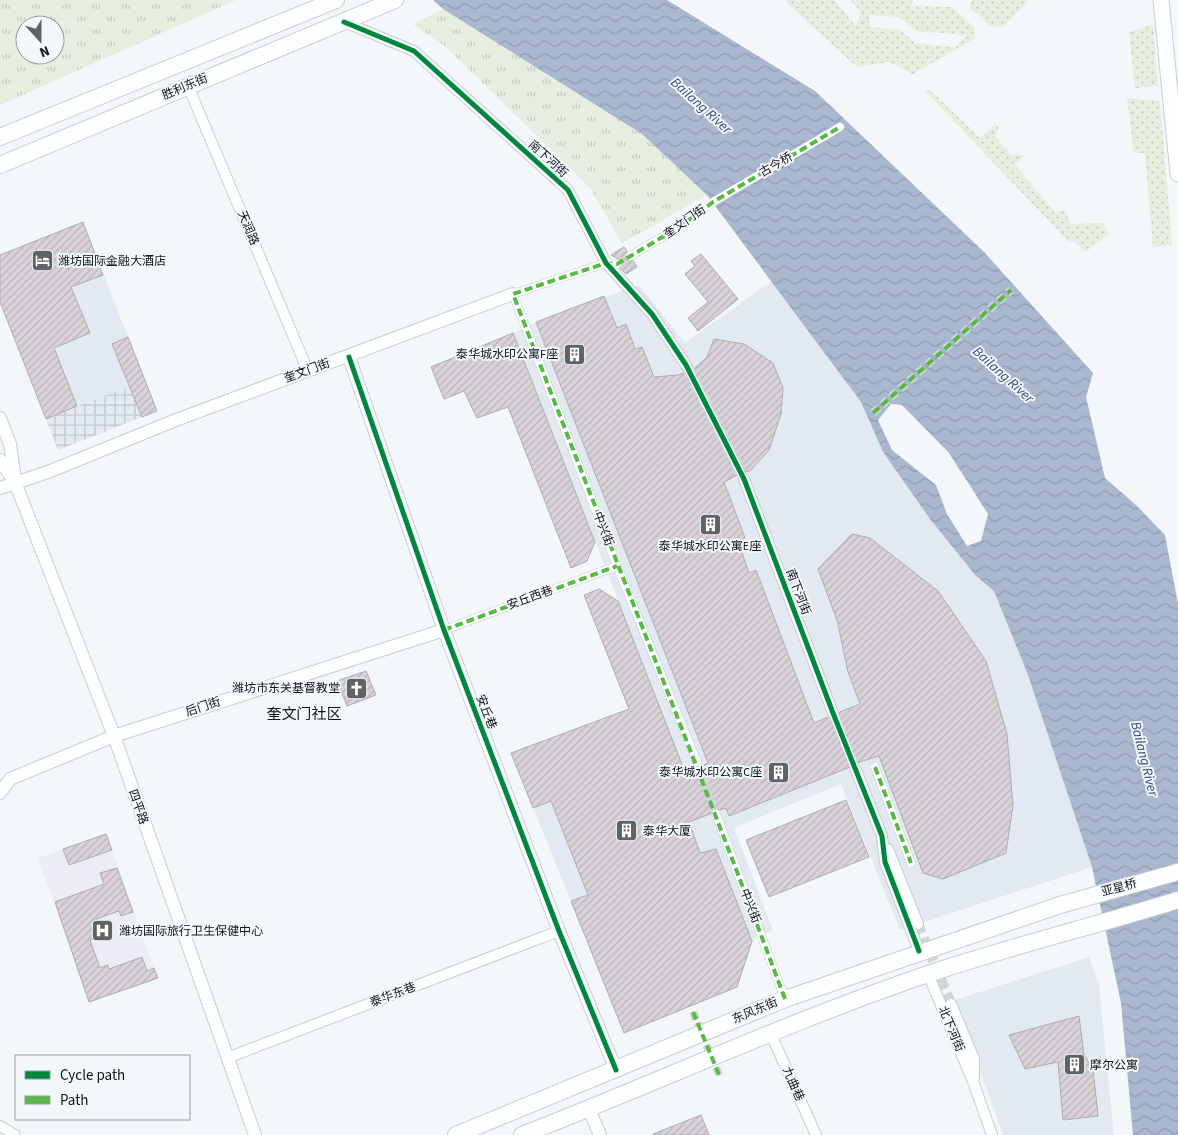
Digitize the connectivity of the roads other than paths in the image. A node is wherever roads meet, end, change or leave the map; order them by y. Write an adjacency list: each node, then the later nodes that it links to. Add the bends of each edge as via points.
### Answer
1 (336, 0): 7 (main road, 胜利东街)
2 (395, 0): 4 (main road, 胜利东街)
3 (1162, 0): 9 (main road)
4 (344, 22): 5 (main road, 胜利东街); 12 (street, 南下河街, via 414,51 568,190)
5 (188, 86): 8 (main road, 胜利东街); 17 (street, 天润路)
6 (840, 128): 10 (street, 古今桥)
7 (0, 137)
8 (0, 165)
9 (1178, 174)
10 (713, 202): 11 (street, 奎文门街, via 681,226)
11 (630, 256)
12 (606, 263): 13 (street, 奎文门街); 14 (street, 奎文门街); 16 (street, 南下河街, via 652,314)
13 (617, 264)
14 (514, 294): 15 (street, 奎文门街); 23 (street, 中兴街)
15 (349, 357): 17 (street, 奎文门街); 24 (street, 安丘巷)
16 (686, 365)
17 (308, 370): 21 (street, 奎文门街)
18 (0, 418): 21 (street, 四平路, via 10,444)
19 (0, 460): 21 (street, 四平路)
20 (744, 479): 25 (street, 南下河街)
21 (15, 482): 22 (street, 奎文门街); 26 (street, 四平路)
22 (0, 488)
23 (617, 566): 24 (street, 安丘西巷); 27 (street, 中兴街)
24 (444, 630): 26 (street, 后门街); 38 (street, 安丘巷)
25 (833, 713)
26 (114, 736): 30 (street, 后门街, via 10,779); 44 (street, 四平路)
27 (697, 762)
28 (875, 767): 33 (street)
29 (856, 770): 32 (street)
30 (0, 793)
31 (716, 814): 41 (street, 中兴街)
32 (882, 836): 37 (street); 39 (street, via 886,862)
33 (911, 863)
34 (1178, 872): 36 (main road, 亚星桥)
35 (1178, 900): 40 (main road, 东风东街)
36 (1060, 904): 39 (main road, 东风东街)
37 (918, 924)
38 (559, 932): 44 (street, 泰华东巷); 45 (street, 安丘巷)
39 (919, 952): 41 (main road, 东风东街)
40 (928, 974): 43 (main road, 东风东街); 46 (street, 北下河街)
41 (785, 998): 45 (main road, 东风东街)
42 (952, 1004): 46 (street, 北下河街, via 974,1059)
43 (770, 1032): 47 (main road, 东风东街); 54 (street, 九曲巷)
44 (227, 1058): 50 (street, 四平路)
45 (616, 1070): 51 (main road, 东风东街)
46 (974, 1084): 55 (street, 北下河街)
47 (589, 1109): 52 (main road, 东风东街); 53 (street)
48 (0, 1126): 49 (street)
49 (15, 1135)
50 (255, 1135)
51 (456, 1135)
52 (522, 1135)
53 (600, 1135)
54 (816, 1135)
55 (992, 1135)

